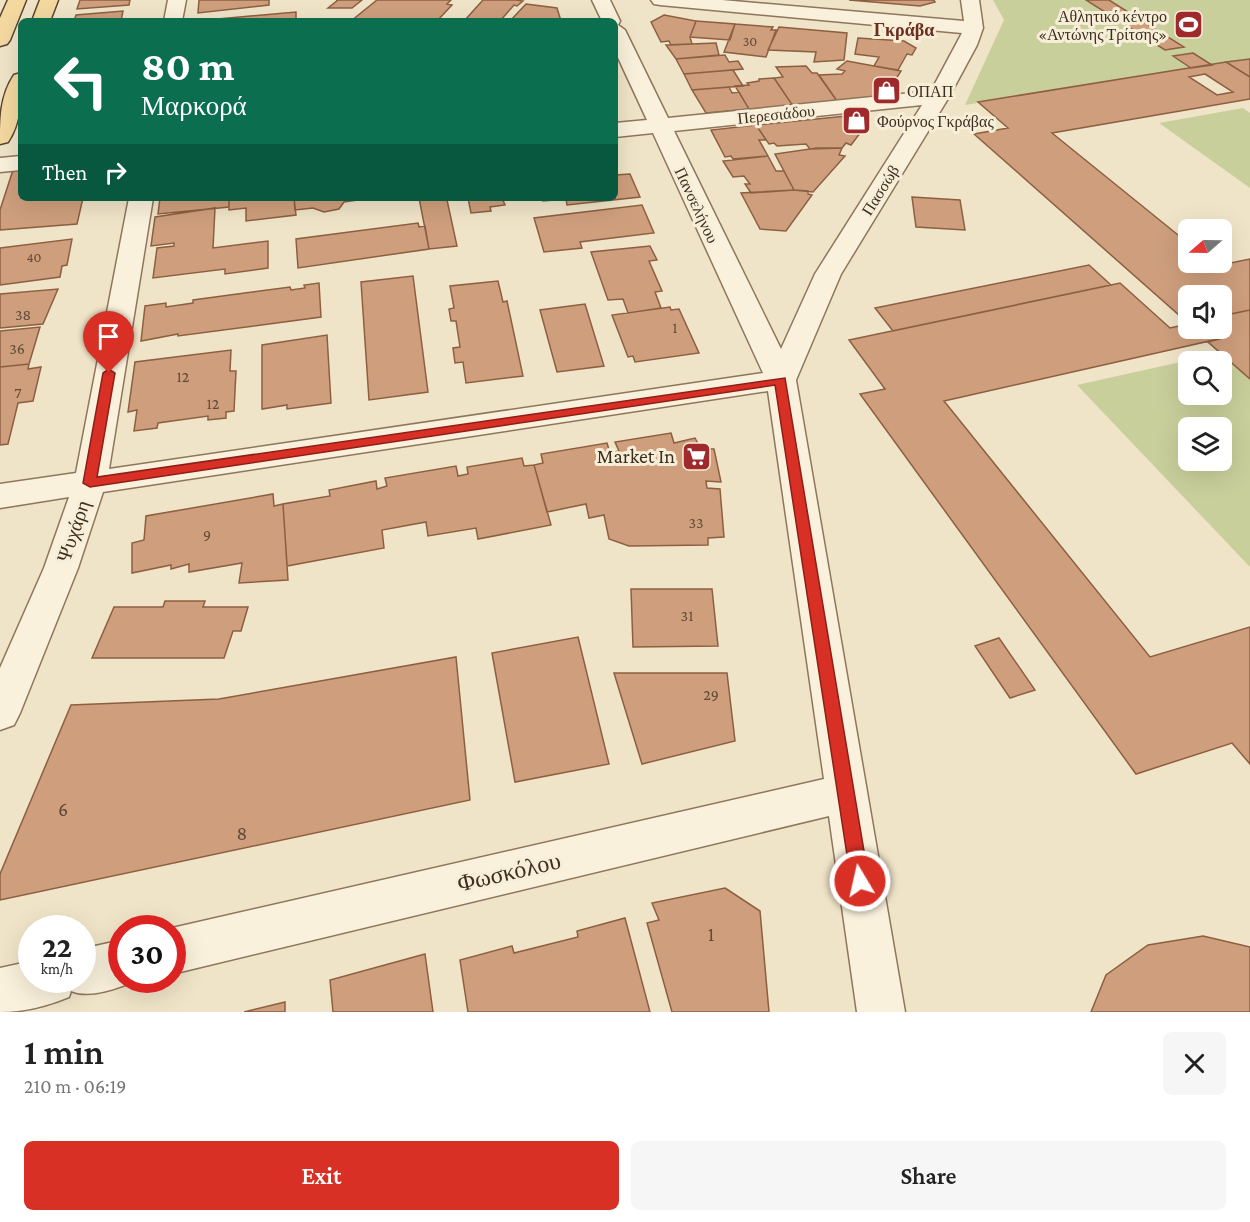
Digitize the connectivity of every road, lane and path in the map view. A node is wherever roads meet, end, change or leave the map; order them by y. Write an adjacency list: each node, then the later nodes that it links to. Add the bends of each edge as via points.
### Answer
1 (17, 0): 12 (main road)
2 (49, 0): 7 (main road)
3 (177, 0): 8 (street)
4 (601, 0): 9 (street)
5 (660, 0): 10 (street)
6 (970, 0): 10 (street, Πασσώβ)
7 (42, 18)
8 (174, 18)
9 (610, 18)
10 (973, 28): 14 (street, Πασσώβ)
11 (618, 36): 15 (street, Πανσελήνου)
12 (0, 40)
13 (18, 87): 17 (main road)
14 (938, 98): 15 (street, Περεσιάδου); 21 (street, Πασσώβ, via 828,274)
15 (659, 125): 16 (street, Περεσιάδου); 21 (street, Πανσελήνου)
16 (618, 130)
17 (0, 137)
18 (18, 163): 19 (street)
19 (0, 165)
20 (140, 201): 22 (street, Ψυχάρη)
21 (780, 380): 22 (street); 25 (street, Πανσελήνου)
22 (90, 483): 23 (street); 24 (street, Ψυχάρη, via 61,568)
23 (0, 496)
24 (0, 713)
25 (846, 793): 26 (street, Φωσκόλου); 29 (street, Πανσελήνου)
26 (186, 948)
27 (18, 988): 28 (street)
28 (0, 992)
29 (881, 1012)

